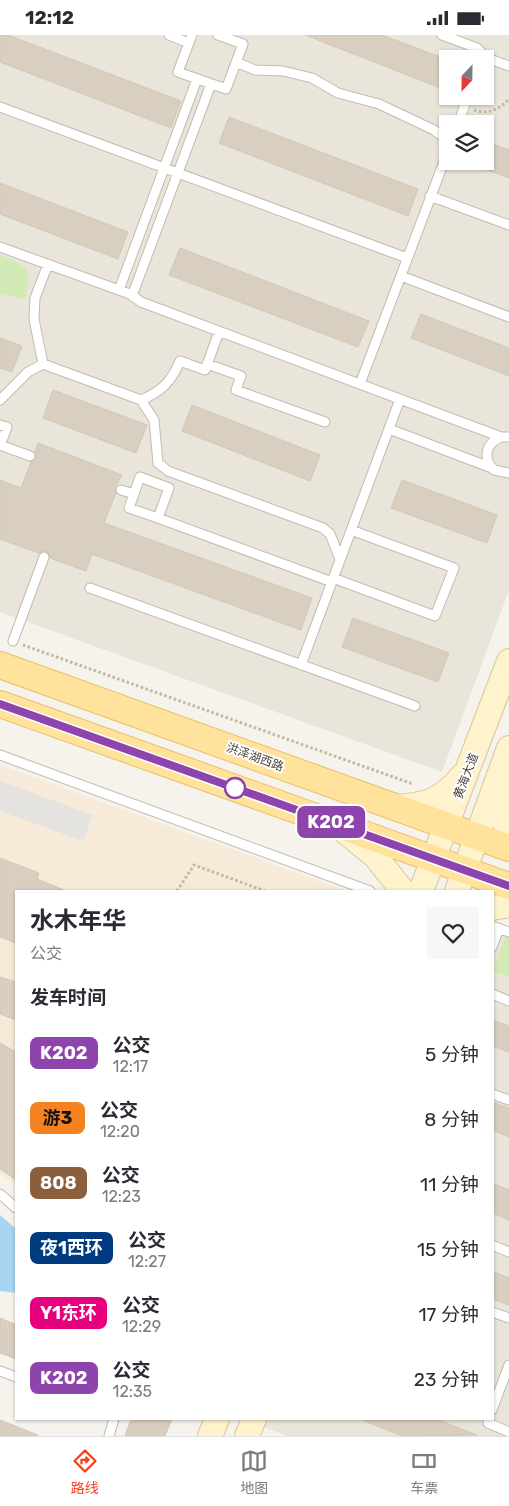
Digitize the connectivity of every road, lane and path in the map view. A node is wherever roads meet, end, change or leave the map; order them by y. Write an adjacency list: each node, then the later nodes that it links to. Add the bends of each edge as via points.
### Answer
1 (169, 35): 5 (lane)
2 (218, 35): 4 (lane)
3 (442, 35): 6 (lane)
4 (237, 38): 8 (lane, via 243,44)
5 (190, 39): 10 (lane, via 178,72)
6 (479, 50)
7 (494, 61): 9 (lane)
8 (236, 62): 11 (lane, via 226,89); 15 (lane, via 255,70 283,71 312,78 338,93 379,104)
9 (509, 66)
10 (198, 79): 11 (lane); 16 (lane)
11 (210, 84): 18 (lane)
12 (509, 99): 13 (path, via 488,112 480,112)
13 (471, 105)
14 (0, 107): 16 (lane)
15 (439, 134)
16 (164, 168): 18 (lane); 25 (lane)
17 (440, 170): 19 (lane)
18 (178, 173): 22 (lane); 26 (lane)
19 (430, 196): 20 (lane); 22 (lane)
20 (509, 225)
21 (0, 247): 23 (lane)
22 (407, 258): 24 (lane)
23 (48, 264): 25 (lane); 29 (lane, via 35,298 34,319)
24 (400, 276): 27 (lane); 31 (lane)
25 (119, 290): 26 (lane)
26 (132, 296): 28 (lane)
27 (509, 317)
28 (220, 332): 30 (lane); 31 (lane)
29 (43, 364): 33 (lane, via 28,372); 34 (lane)
30 (207, 364): 34 (lane, via 205,370 180,361 165,387); 35 (lane, via 241,376 236,390)
31 (360, 384): 32 (lane)
32 (400, 399): 37 (lane); 38 (lane)
33 (0, 400)
34 (141, 400): 41 (lane, via 154,420 155,450)
35 (325, 422)
36 (0, 425): 39 (lane, via 7,427)
37 (389, 429): 42 (lane); 48 (lane)
38 (505, 437): 42 (lane, via 495,439 487,448 487,460)
39 (0, 445): 40 (lane)
40 (30, 456)
41 (162, 467): 44 (lane); 50 (lane, via 323,528 330,534)
42 (492, 468): 43 (lane, via 499,473)
43 (509, 473)
44 (156, 483): 46 (lane, via 140,477); 47 (lane, via 169,488)
45 (121, 489): 46 (lane)
46 (134, 495): 47 (lane, via 129,508)
47 (158, 519): 51 (lane)
48 (351, 530): 50 (lane); 51 (lane, via 454,568 435,616)
49 (44, 557): 53 (lane)
50 (340, 559): 51 (lane)
51 (333, 580): 56 (lane)
52 (90, 588): 56 (lane)
53 (13, 641): 63 (path)
54 (509, 661): 61 (street, 黄海大道)
55 (0, 665): 62 (main road, 洪泽湖西路)
56 (301, 665): 58 (lane)
57 (0, 704): 66 (main road)
58 (415, 706)
59 (509, 748): 65 (street, via 498,779)
60 (0, 755): 75 (lane)
61 (468, 769): 63 (street); 67 (street, 黄海大道)
62 (331, 784): 64 (main road, 洪泽湖西路); 66 (main road, via 337,803)
63 (443, 795): 64 (street, via 426,803)
64 (395, 807): 67 (main road, 洪泽湖西路)
65 (501, 820): 68 (street)
66 (329, 821): 70 (main road); 76 (street, via 375,856)
67 (447, 826): 68 (main road, 洪泽湖西路); 70 (street, 黄海大道)
68 (476, 836): 69 (main road, 洪泽湖西路); 71 (street)
69 (509, 848)
70 (434, 859): 71 (main road); 77 (street, 黄海大道)
71 (461, 881): 72 (main road)
72 (509, 886)
73 (178, 890): 74 (path, via 194,865)
74 (262, 890)
75 (367, 890)
76 (402, 890)
77 (421, 890)
78 (509, 905): 79 (street)
79 (495, 920): 80 (lane)
80 (509, 932)
81 (494, 995): 82 (lane)
82 (509, 1001)
83 (494, 1095): 84 (lane)
84 (509, 1101)
85 (0, 1194): 86 (lane)
86 (15, 1207)
87 (494, 1246): 88 (lane)
88 (509, 1252)
89 (494, 1313): 90 (lane)
90 (509, 1318)
91 (509, 1365): 94 (lane)
92 (0, 1371): 93 (lane)
93 (15, 1377)
94 (494, 1404)
95 (114, 1420): 100 (lane)
96 (217, 1420): 101 (street)
97 (254, 1420): 102 (street)
98 (489, 1420): 99 (lane, via 488,1423)
99 (509, 1432)
100 (109, 1436)
101 (211, 1436)
102 (247, 1436)

